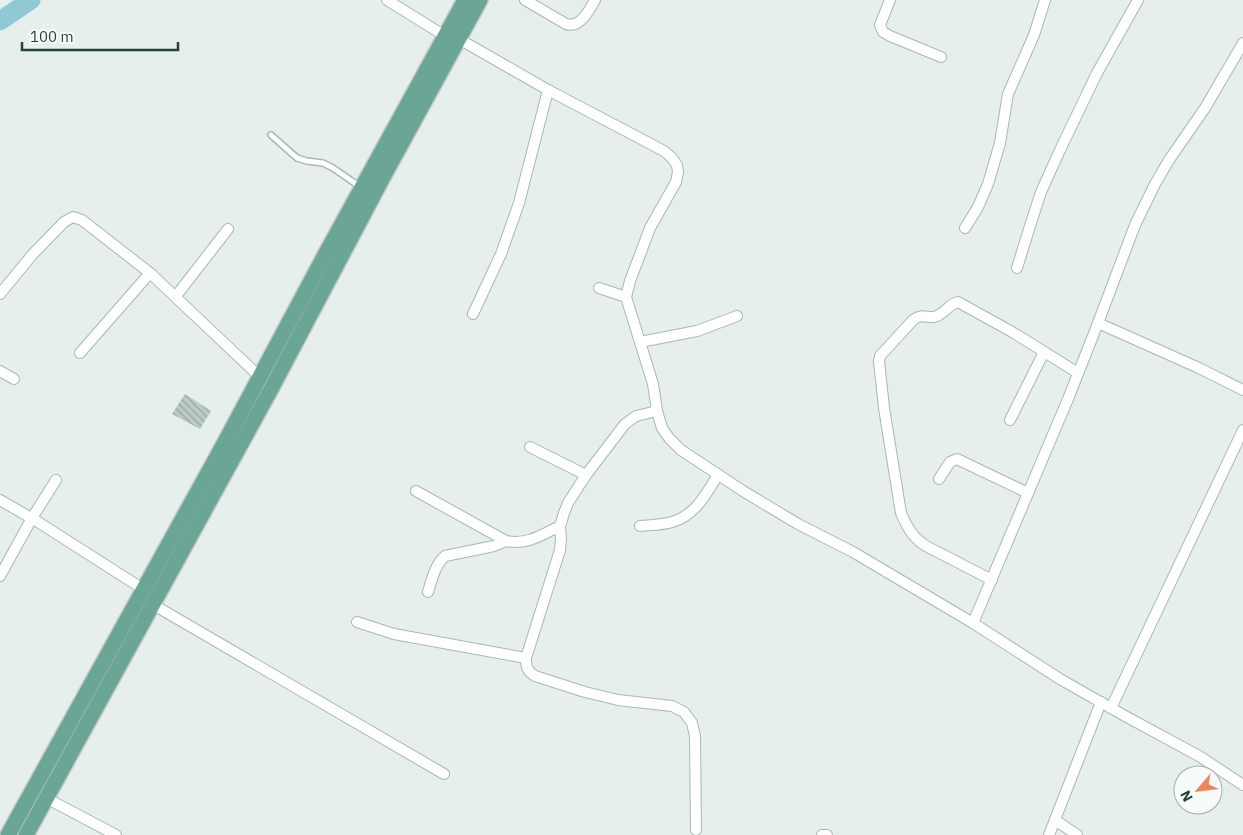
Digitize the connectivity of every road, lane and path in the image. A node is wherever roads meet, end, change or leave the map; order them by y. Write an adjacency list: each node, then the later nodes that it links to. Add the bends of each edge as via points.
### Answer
1 (387, 0): 9 (street)
2 (465, 0): 9 (main road)
3 (480, 0): 9 (main road)
4 (525, 0): 5 (street, via 570,26 579,22)
5 (595, 0)
6 (890, 0): 11 (street, via 880,25 883,32)
7 (1045, 0): 15 (street, via 1034,35 1008,94 1000,143 988,184)
8 (1138, 0): 17 (street, via 1097,73 1041,192)
9 (452, 37): 12 (street); 14 (main road); 53 (main road, via 383,177)
10 (1243, 43): 25 (street, via 1155,184 1135,225)
11 (941, 57)
12 (548, 90): 22 (street, via 664,151 677,165 676,182 650,228); 23 (street, via 519,203 502,254)
13 (271, 135): 14 (lane, via 298,158 323,163)
14 (362, 188): 31 (main road)
15 (965, 228)
16 (228, 229): 21 (street)
17 (1017, 268)
18 (150, 273): 20 (street, via 82,220 73,218 64,222 32,255); 21 (street); 28 (street)
19 (599, 288): 22 (street)
20 (0, 294)
21 (176, 296): 31 (street)
22 (626, 297): 26 (street)
23 (473, 314)
24 (737, 316): 26 (street, via 697,331)
25 (1098, 323): 30 (street); 33 (street)
26 (640, 342): 34 (street, via 653,384)
27 (1044, 352): 30 (street); 35 (street); 50 (street, via 958,302 939,316 913,320 880,356 887,428 901,513 906,525 918,541)
28 (80, 354)
29 (0, 371): 32 (street)
30 (1078, 373): 43 (street)
31 (260, 377): 51 (main road)
32 (14, 379)
33 (1243, 390)
34 (657, 411): 38 (street, via 636,416 625,424); 39 (street, via 669,438)
35 (1010, 420)
36 (1243, 430): 58 (street)
37 (530, 447): 38 (street)
38 (586, 475): 46 (street, via 568,502)
39 (718, 475): 47 (street, via 701,502 683,518); 55 (street)
40 (939, 479): 43 (street, via 950,462 958,459)
41 (56, 480): 45 (street)
42 (416, 491): 48 (street)
43 (1028, 493): 50 (street)
44 (0, 500): 45 (street)
45 (32, 518): 49 (street); 51 (street)
46 (560, 526): 48 (street, via 525,542); 56 (street, via 560,550)
47 (640, 526)
48 (506, 541): 52 (street, via 446,556 436,566)
49 (0, 576)
50 (992, 580): 55 (street)
51 (143, 589): 64 (main road)
52 (428, 592)
53 (152, 604): 59 (street); 61 (main road)
54 (357, 622): 56 (street, via 394,634)
55 (973, 623): 57 (street)
56 (526, 658): 63 (street, via 529,672 543,679 618,700 672,706 684,712 692,723 695,736)
57 (1102, 702): 58 (street); 62 (street)
58 (1112, 708): 60 (street, via 1199,756)
59 (444, 774)
60 (1243, 785)
61 (46, 798): 65 (main road); 66 (street)
62 (1055, 820): 69 (street); 70 (street)
63 (696, 830)
64 (8, 835)
65 (26, 835)
66 (116, 835)
67 (822, 835): 68 (street)
68 (827, 835)
69 (1049, 835)
70 (1078, 835)

